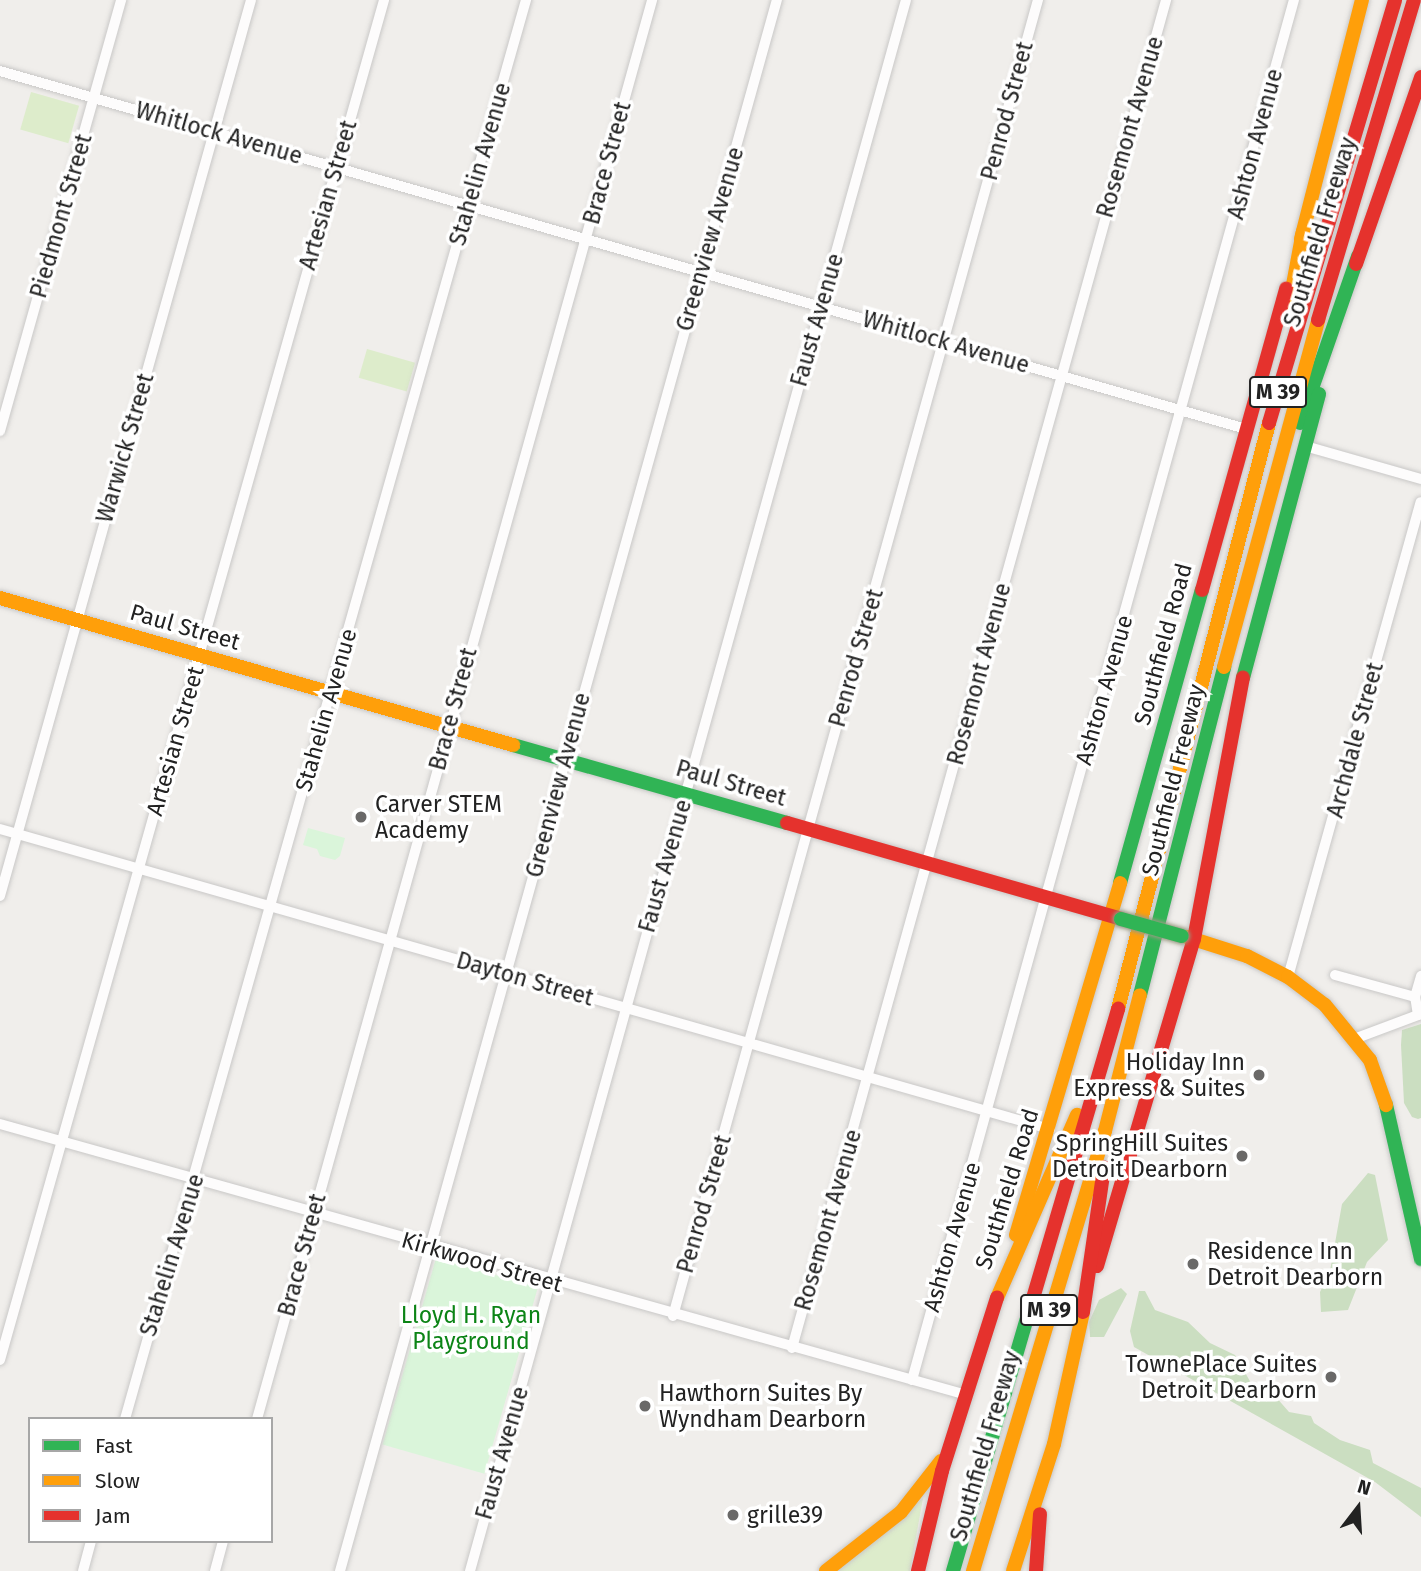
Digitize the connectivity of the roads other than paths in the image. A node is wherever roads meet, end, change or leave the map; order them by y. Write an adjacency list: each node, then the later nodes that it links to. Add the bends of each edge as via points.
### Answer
1 (121, 0): 16 (street, Piedmont Street)
2 (251, 0): 17 (street, Warwick Street)
3 (384, 0): 18 (street, Artesian Street)
4 (526, 0): 19 (street, Stahelin Avenue)
5 (652, 0): 21 (street, Brace Street)
6 (777, 0): 23 (street, Greenview Avenue)
7 (906, 0): 24 (street, Faust Avenue)
8 (1038, 0): 25 (street, Penrod Street)
9 (1166, 0): 26 (street, Rosemont Avenue)
10 (1294, 0): 27 (street, Ashton Avenue)
11 (1362, 0): 20 (main road, Southfield Road)
12 (1395, 0): 33 (main road, Southfield Freeway / M 39, via 1319,245)
13 (1415, 0): 34 (main road, Southfield Freeway / M 39, via 1316,321)
14 (0, 71): 16 (street, Whitlock Avenue)
15 (1421, 77): 22 (main road)
16 (94, 98): 17 (street, Whitlock Avenue); 29 (street, Piedmont Street)
17 (214, 132): 18 (street, Whitlock Avenue); 36 (street, Warwick Street)
18 (336, 166): 19 (street, Whitlock Avenue); 37 (street, Artesian Street)
19 (469, 204): 21 (street, Whitlock Avenue); 38 (street, Stahelin Avenue)
20 (1303, 231): 28 (main road, Southfield Road); 33 (main road)
21 (586, 239): 23 (street, Whitlock Avenue); 39 (street, Brace Street)
22 (1358, 256): 30 (main road); 34 (main road, via 1270,514)
23 (700, 271): 24 (street, Whitlock Avenue); 40 (street, Greenview Avenue)
24 (821, 306): 25 (street, Whitlock Avenue); 41 (street, Faust Avenue)
25 (944, 342): 26 (street, Whitlock Avenue); 43 (street, Penrod Street)
26 (1060, 375): 27 (street, Whitlock Avenue); 45 (street, Rosemont Avenue)
27 (1182, 410): 28 (street, Whitlock Avenue); 48 (street, Ashton Avenue)
28 (1246, 429): 50 (main road, Southfield Road)
29 (0, 431)
30 (1305, 446): 31 (street); 51 (main road, via 1247,655)
31 (1421, 479)
32 (1421, 502): 55 (street, Archdale Street)
33 (1247, 503): 63 (main road, Southfield Freeway / M 39, via 1139,937)
34 (1255, 545): 67 (main road, Southfield Freeway / M 39)
35 (0, 598): 36 (main road, Paul Street)
36 (78, 621): 37 (main road, Paul Street); 44 (street, Warwick Street)
37 (199, 655): 38 (main road, Paul Street); 46 (street, Artesian Street)
38 (331, 692): 39 (main road, Paul Street); 49 (street, Stahelin Avenue)
39 (450, 727): 40 (main road, Paul Street); 52 (street, Brace Street)
40 (565, 759): 41 (main road, Paul Street); 53 (street, Greenview Avenue)
41 (686, 794): 43 (main road, Paul Street); 58 (street, Faust Avenue)
42 (0, 829): 44 (street, Dayton Street)
43 (808, 829): 45 (main road, Paul Street); 61 (street, Penrod Street)
44 (17, 834): 46 (street, Dayton Street); 47 (street, Warwick Street)
45 (928, 863): 48 (main road, Paul Street); 62 (street, Rosemont Avenue)
46 (138, 869): 49 (street, Dayton Street); 68 (street, Artesian Street)
47 (0, 896)
48 (1046, 897): 50 (main road, Paul Street); 64 (street, Ashton Avenue)
49 (272, 907): 52 (street, Dayton Street); 69 (street, Stahelin Avenue)
50 (1116, 917): 51 (main road, Paul Street, bridge); 66 (main road, Southfield Road)
51 (1188, 938): 55 (main road, Paul Street, via 1247,956); 75 (main road)
52 (389, 940): 53 (street, Dayton Street); 70 (street, Brace Street)
53 (505, 973): 58 (street, Dayton Street); 71 (street, Greenview Avenue)
54 (1335, 975): 57 (street)
55 (1288, 976): 60 (main road, Paul Street, via 1325,1005)
56 (1421, 976): 57 (street)
57 (1415, 997): 59 (street)
58 (626, 1008): 61 (street, Dayton Street); 73 (street, Faust Avenue)
59 (1419, 1014): 60 (street)
60 (1354, 1039): 72 (main road, Paul Street, via 1370,1060 1385,1103)
61 (750, 1043): 62 (street, Dayton Street); 76 (street, Penrod Street)
62 (868, 1077): 64 (street, Dayton Street); 77 (street, Rosemont Avenue)
63 (1097, 1081): 74 (main road, via 1074,1119); 93 (main road, Southfield Freeway / M 39)
64 (988, 1111): 66 (street, Dayton Street); 79 (street, Ashton Avenue)
65 (0, 1124): 68 (street, Kirkwood Street)
66 (1050, 1129): 74 (main road, Southfield Road)
67 (1105, 1131): 75 (main road, via 1105,1166); 94 (main road, Southfield Freeway / M 39)
68 (62, 1142): 69 (street, Kirkwood Street); 78 (street, Artesian Street)
69 (196, 1178): 70 (street, Kirkwood Street); 81 (street, Stahelin Avenue, via 171,1249)
70 (313, 1214): 71 (street, Kirkwood Street); 82 (street, Brace Street)
71 (430, 1247): 73 (street, Kirkwood Street); 89 (street, Greenview Avenue)
72 (1421, 1259)
73 (550, 1281): 76 (street, Kirkwood Street); 90 (street, Faust Avenue)
74 (997, 1298): 80 (main road)
75 (1083, 1312): 84 (main road)
76 (673, 1315): 77 (street, Kirkwood Street)
77 (792, 1348): 79 (street, Kirkwood Street)
78 (0, 1360)
79 (912, 1380): 80 (street, Kirkwood Street)
80 (967, 1395): 83 (main road)
81 (126, 1417)
82 (258, 1417)
83 (953, 1437): 91 (main road, via 913,1499); 92 (main road)
84 (1054, 1444): 95 (main road); 96 (main road, via 1041,1506)
85 (91, 1543): 87 (street)
86 (222, 1543): 88 (street)
87 (83, 1571)
88 (215, 1571)
89 (340, 1571)
90 (470, 1571)
91 (826, 1571)
92 (918, 1571)
93 (953, 1571)
94 (972, 1571)
95 (1013, 1571)
96 (1036, 1571)

